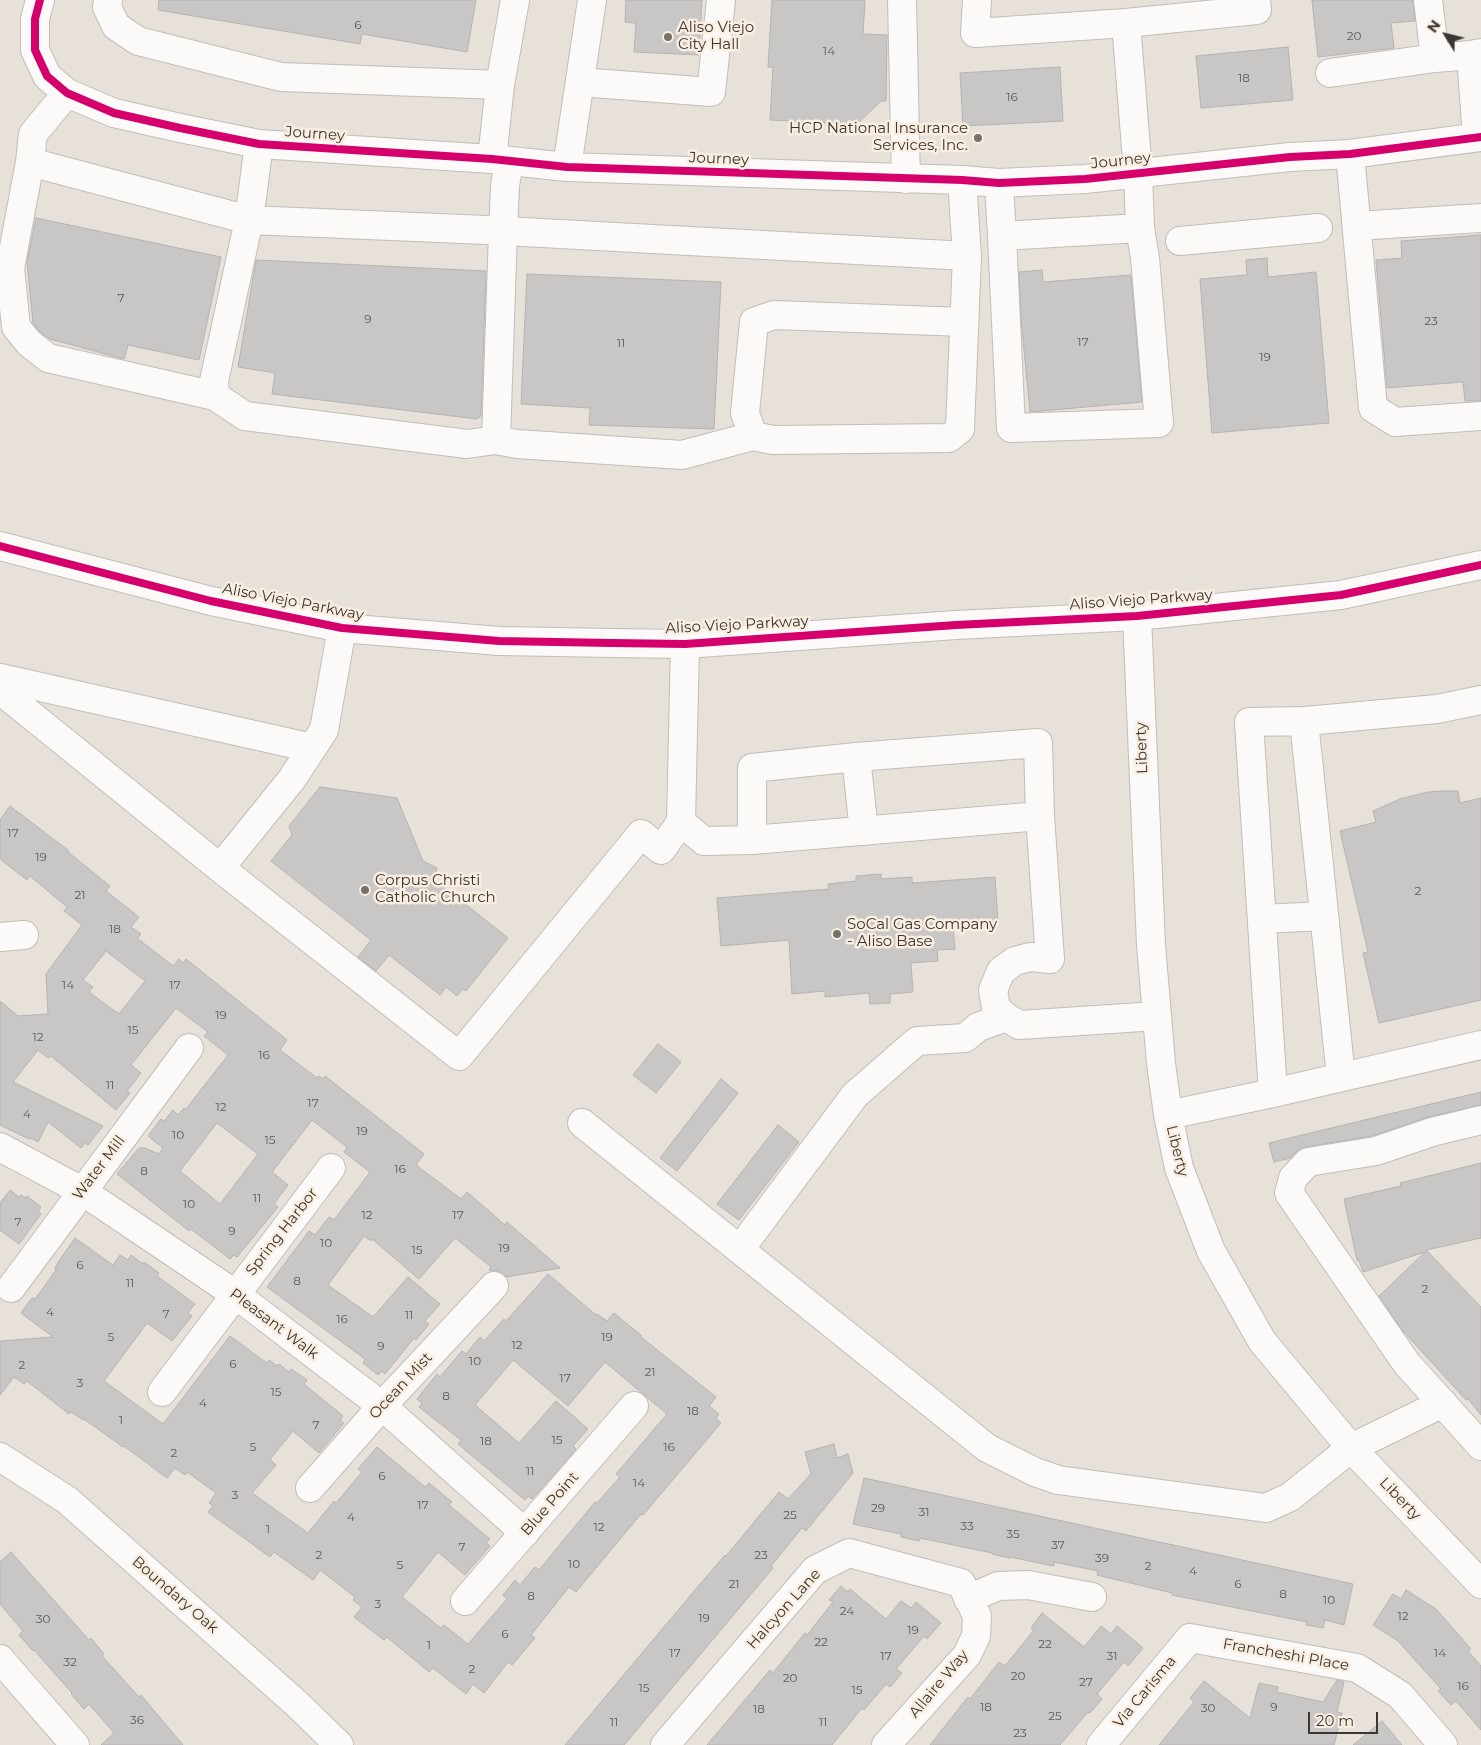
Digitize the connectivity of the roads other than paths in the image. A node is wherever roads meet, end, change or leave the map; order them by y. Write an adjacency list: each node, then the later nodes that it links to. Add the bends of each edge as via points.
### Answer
1 (40, 0): 16 (street, Journey, via 35,19 35,50 47,76)
2 (108, 0): 15 (street, via 107,7 116,26 138,41 281,77)
3 (515, 0): 15 (street)
4 (592, 0): 14 (street)
5 (721, 0): 14 (street, via 711,92)
6 (902, 0): 24 (street)
7 (977, 0): 10 (street, via 975,32)
8 (1256, 0): 10 (street, via 1257,10)
9 (1428, 0): 12 (street)
10 (1126, 23): 23 (street)
11 (1476, 54): 12 (street); 17 (street)
12 (1435, 58): 13 (street)
13 (1330, 73)
14 (580, 82): 22 (street)
15 (500, 85): 20 (street)
16 (67, 93): 18 (street, Journey, via 114,112); 21 (street, via 33,134)
17 (1479, 137): 19 (street, Journey)
18 (258, 144): 20 (street, Journey); 28 (street)
19 (1350, 154): 23 (street, Journey); 29 (street)
20 (500, 160): 22 (street, Journey); 32 (street, via 505,186)
21 (30, 162): 28 (street); 37 (street, via 10,268 16,327 48,358)
22 (567, 167): 24 (street, Journey)
23 (1138, 173): 26 (street, Journey); 30 (street)
24 (906, 179): 25 (street, Journey)
25 (962, 180): 26 (street, Journey); 35 (street)
26 (999, 183): 33 (street)
27 (1481, 218): 29 (street)
28 (249, 220): 32 (street); 37 (street, via 214,380)
29 (1357, 226): 38 (street, via 1373,408 1395,422)
30 (1140, 228): 33 (street); 33 (street, via 1146,258 1159,423 1011,428)
31 (1318, 228): 34 (street)
32 (503, 232): 35 (street); 40 (street)
33 (1002, 236)
34 (1180, 241)
35 (967, 256): 36 (street)
36 (964, 322): 39 (street, via 960,429 949,438 773,440); 39 (street, via 774,315 754,322 745,413)
37 (215, 396): 40 (street, via 244,416 467,444)
38 (1481, 416)
39 (753, 436): 40 (street, via 682,456)
40 (496, 440)
41 (0, 546): 44 (street, Aliso Viejo Parkway, via 211,600)
42 (1481, 564): 43 (street, Aliso Viejo Parkway, via 1342,595)
43 (1137, 616): 45 (street, Aliso Viejo Parkway); 59 (street, Liberty, via 1148,890)
44 (342, 628): 45 (street, Aliso Viejo Parkway, via 499,641); 50 (street, via 324,730)
45 (685, 644): 53 (street)
46 (0, 678): 50 (street)
47 (0, 690): 56 (street)
48 (1481, 700): 49 (street, via 1437,708)
49 (1304, 721): 57 (street); 58 (street, via 1249,722)
50 (312, 748): 56 (street, via 292,779)
51 (856, 757): 52 (street, via 1038,743); 54 (street); 55 (street, via 752,768)
52 (1040, 816): 54 (street); 60 (street, via 1050,959 1030,957 1015,961 1001,971 993,990 996,1008)
53 (681, 822): 55 (street, via 704,841); 56 (street, via 661,850 641,834 459,1056)
54 (864, 830): 55 (street)
55 (752, 840)
56 (220, 868)
57 (1324, 916): 58 (street); 63 (street)
58 (1262, 919): 64 (street)
59 (1157, 1016): 60 (street, via 1019,1025); 65 (street, Liberty)
60 (1006, 1017): 71 (street, via 978,1028 965,1038 916,1033 856,1095)
61 (1481, 1045): 63 (street)
62 (189, 1048): 70 (street, Water Mill)
63 (1341, 1077): 64 (street)
64 (1273, 1093): 65 (street)
65 (1168, 1114): 80 (street, Liberty, via 1179,1168 1211,1251 1262,1341)
66 (1481, 1120): 76 (street, via 1376,1151 1308,1162 1293,1178 1289,1193 1408,1364)
67 (582, 1122): 71 (street)
68 (0, 1147): 70 (street, Pleasant Walk)
69 (331, 1168): 74 (street, Spring Harbor)
70 (82, 1191): 73 (street, Water Mill); 74 (street, Pleasant Walk)
71 (740, 1249): 80 (street, via 986,1448 1058,1480 1266,1508 1290,1498)
72 (494, 1286): 77 (street, Ocean Mist)
73 (11, 1288)
74 (234, 1294): 75 (street, Spring Harbor); 77 (street, Pleasant Walk)
75 (162, 1392)
76 (1443, 1403): 79 (street); 80 (street)
77 (382, 1406): 82 (street, Ocean Mist); 83 (street, Pleasant Walk)
78 (634, 1406): 83 (street, Blue Point)
79 (1481, 1446)
80 (1351, 1448): 84 (street, Liberty)
81 (0, 1457): 91 (street, Boundary Oak, via 66,1500)
82 (310, 1488)
83 (525, 1533): 86 (street, Blue Point)
84 (1481, 1584)
85 (1092, 1598): 87 (street, via 1028,1585 998,1586)
86 (465, 1601)
87 (972, 1608): 92 (street, Halcyon Lane, via 961,1583 849,1553 815,1570); 93 (street, Allaire Way, via 976,1636 967,1655)
88 (1190, 1638): 94 (street, Via Carisma); 95 (street, Francheshi Place, via 1357,1668 1400,1696)
89 (0, 1660): 90 (street)
90 (76, 1745)
91 (339, 1745)
92 (665, 1745)
93 (886, 1745)
94 (1101, 1745)
95 (1443, 1745)

